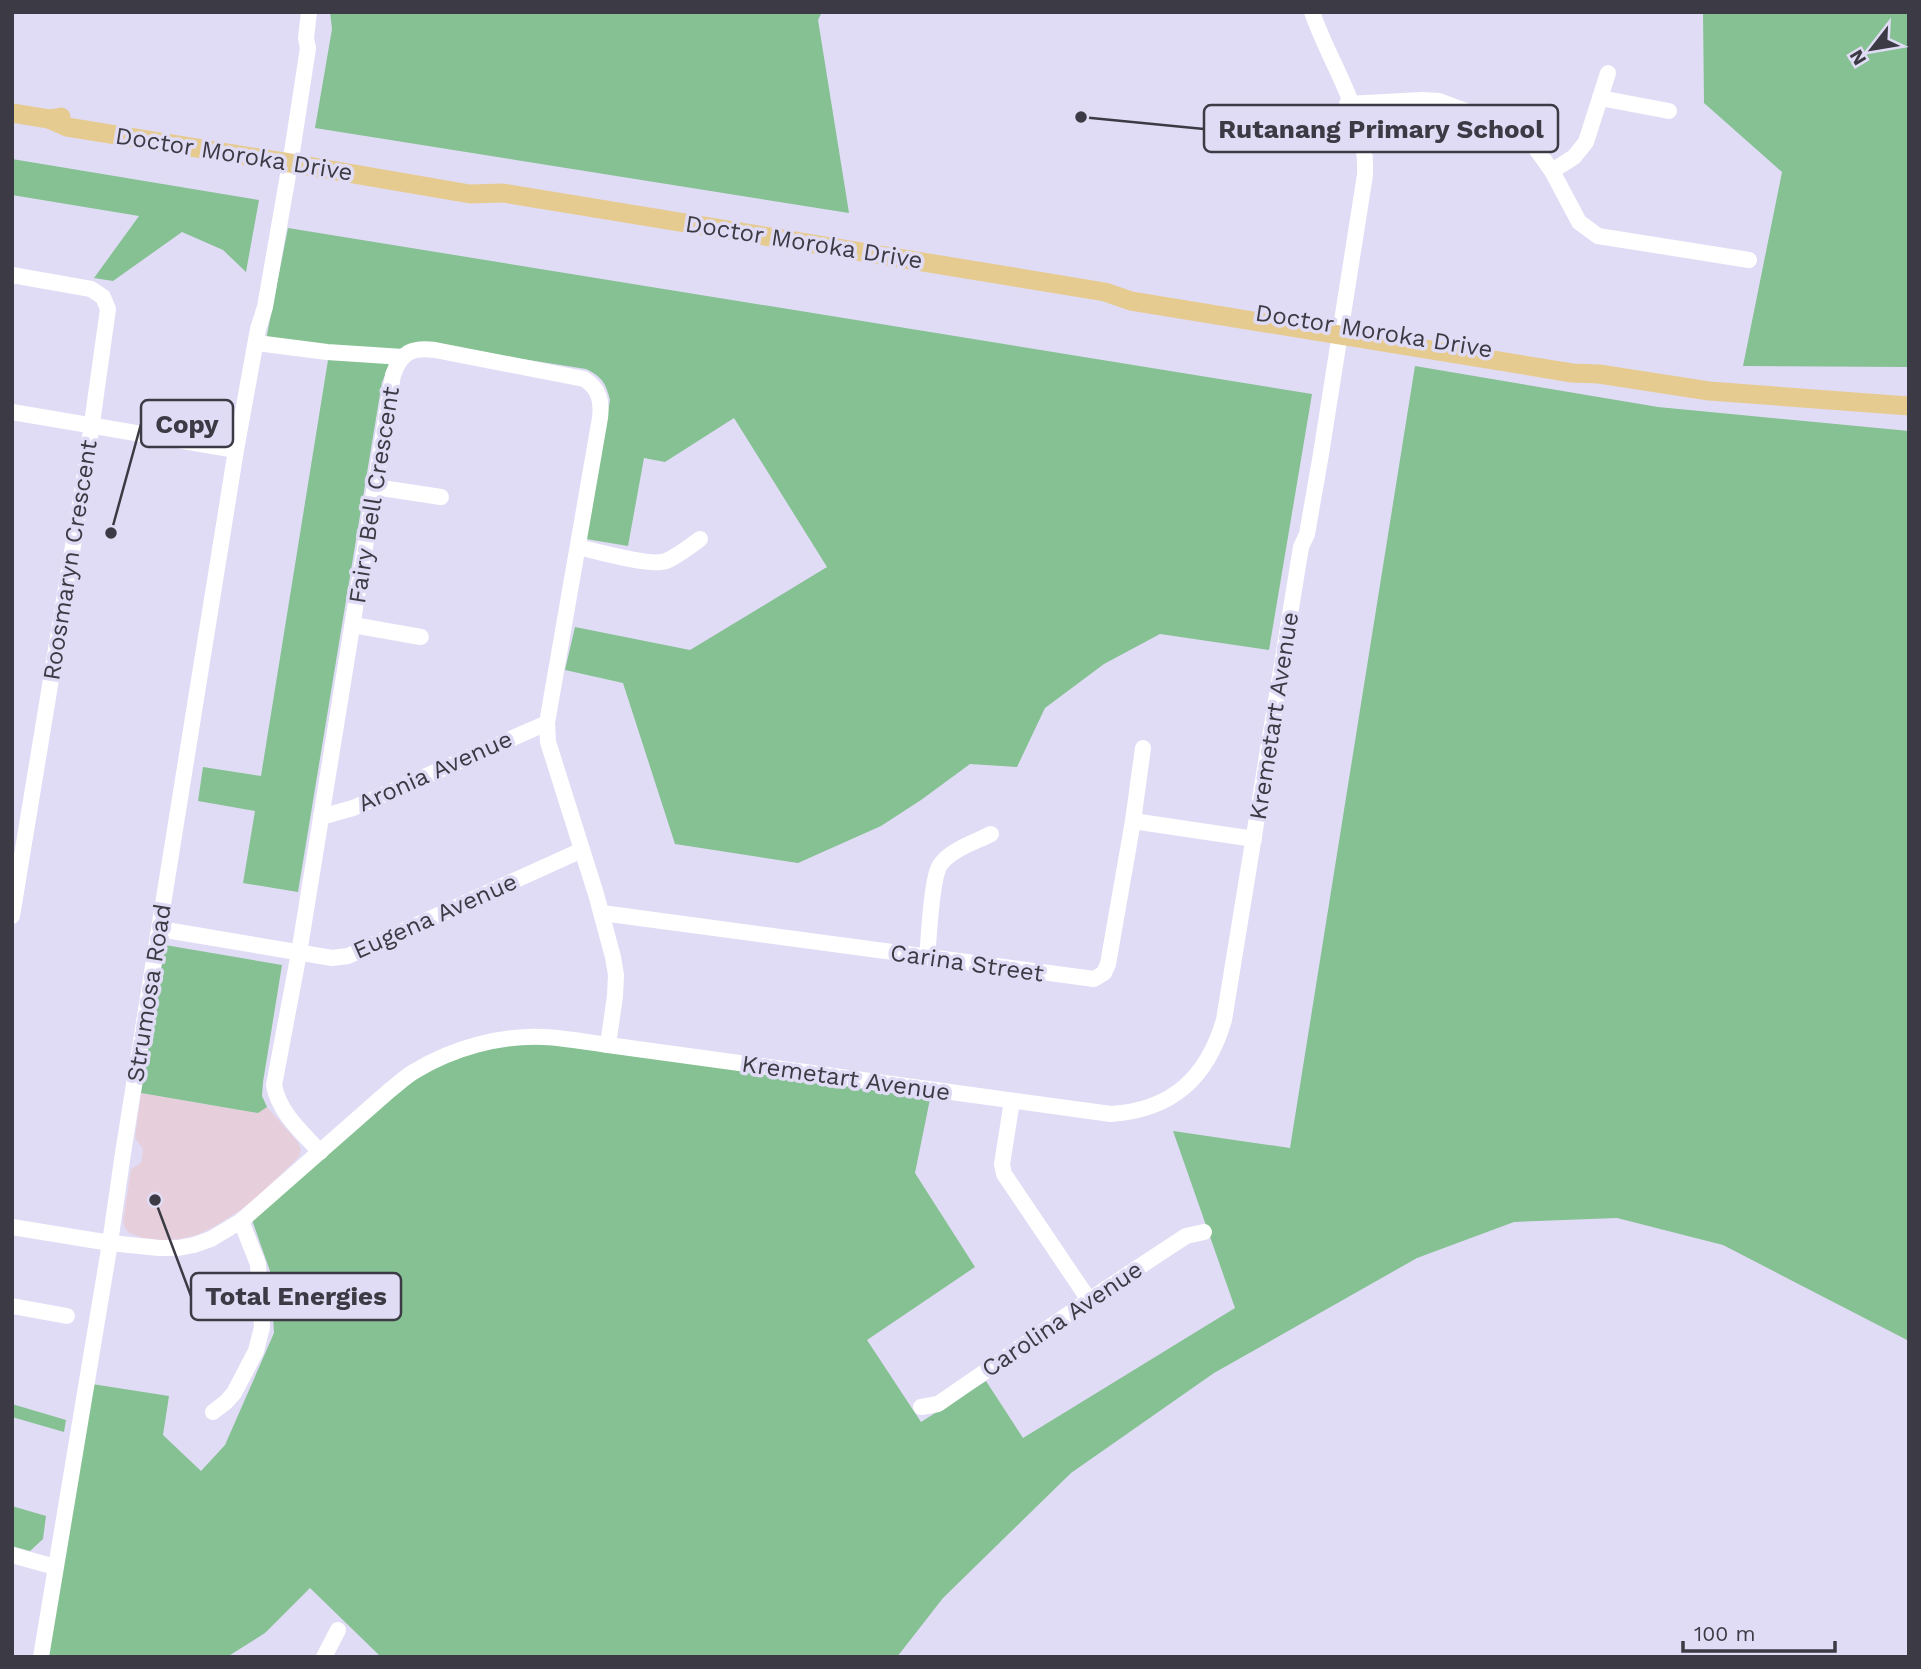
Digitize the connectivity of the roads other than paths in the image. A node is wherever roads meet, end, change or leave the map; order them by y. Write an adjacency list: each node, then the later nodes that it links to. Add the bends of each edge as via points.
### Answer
1 (309, 12): 8 (street, Strumosa Road)
2 (1311, 12): 5 (street, Kremetart Avenue)
3 (1608, 74): 4 (street)
4 (1600, 98): 6 (street); 9 (street, via 1580,152)
5 (1348, 99): 9 (street, via 1439,101 1520,135); 12 (street, Kremetart Avenue, via 1357,161)
6 (1670, 111)
7 (12, 113): 8 (main road, Doctor Moroka Drive, via 65,117)
8 (287, 157): 12 (main road, Doctor Moroka Drive, via 481,185 503,193); 13 (street, Strumosa Road)
9 (1552, 171): 10 (street, via 1579,222 1598,236)
10 (1749, 260)
11 (12, 275): 17 (street, Roosmaryn Crescent, via 91,289 106,302)
12 (1335, 329): 15 (main road, Doctor Moroka Drive, via 1572,373 1709,391); 30 (street, Kremetart Avenue, via 1308,529 1301,547)
13 (258, 336): 14 (street, via 327,352); 18 (street, Strumosa Road)
14 (402, 357): 19 (street, Fairy Bell Crescent, via 393,375); 22 (street, Fairy Bell Crescent, via 416,349 435,350 591,383 599,395 600,411)
15 (1909, 406)
16 (12, 412): 17 (street)
17 (91, 424): 18 (street); 33 (street, Roosmaryn Crescent)
18 (236, 450): 34 (street, Strumosa Road)
19 (375, 487): 20 (street); 23 (street, Fairy Bell Crescent)
20 (441, 497)
21 (699, 539): 22 (street, via 660,562)
22 (578, 547): 25 (street, Fairy Bell Crescent)
23 (353, 625): 24 (street); 27 (street, Fairy Bell Crescent)
24 (421, 637)
25 (547, 723): 27 (street, Aronia Avenue, via 353,808); 31 (street, Fairy Bell Crescent, via 548,742)
26 (1143, 748): 28 (street, Carina Street)
27 (321, 817): 35 (street, Fairy Bell Crescent)
28 (1133, 821): 30 (street); 36 (street, Carina Street, via 1108,964 1101,975 1090,979)
29 (991, 834): 36 (street, via 940,865)
30 (1254, 839): 38 (street, Kremetart Avenue, via 1224,1020 1199,1072 1169,1099 1127,1113)
31 (582, 850): 32 (street, Fairy Bell Crescent); 35 (street, Eugena Avenue, via 348,956)
32 (602, 913): 36 (street, Carina Street); 37 (street, Fairy Bell Crescent, via 616,975)
33 (12, 916)
34 (160, 929): 35 (street, Eugena Avenue); 43 (street, Strumosa Road)
35 (299, 953): 39 (street, Fairy Bell Crescent, via 274,1085 283,1109)
36 (927, 957)
37 (608, 1045): 38 (street, Kremetart Avenue); 39 (street, Kremetart Avenue, via 511,1038 445,1056 390,1090)
38 (1012, 1101): 44 (street, via 1004,1174)
39 (320, 1152): 40 (street, Kremetart Avenue)
40 (241, 1221): 43 (street, Kremetart Avenue, via 211,1240 186,1246); 48 (street, via 258,1264 262,1327 256,1352 234,1393)
41 (12, 1227): 43 (street, Kremetart Avenue)
42 (1204, 1233): 44 (street, Carolina Avenue, via 1186,1236)
43 (110, 1243): 50 (street, Strumosa Road)
44 (1089, 1300): 47 (street, Carolina Avenue, via 938,1404)
45 (12, 1306): 46 (street)
46 (67, 1316)
47 (922, 1407)
48 (213, 1412)
49 (12, 1555): 50 (street)
50 (55, 1567): 52 (street, Strumosa Road)
51 (338, 1630): 53 (street)
52 (41, 1657)
53 (324, 1657)

